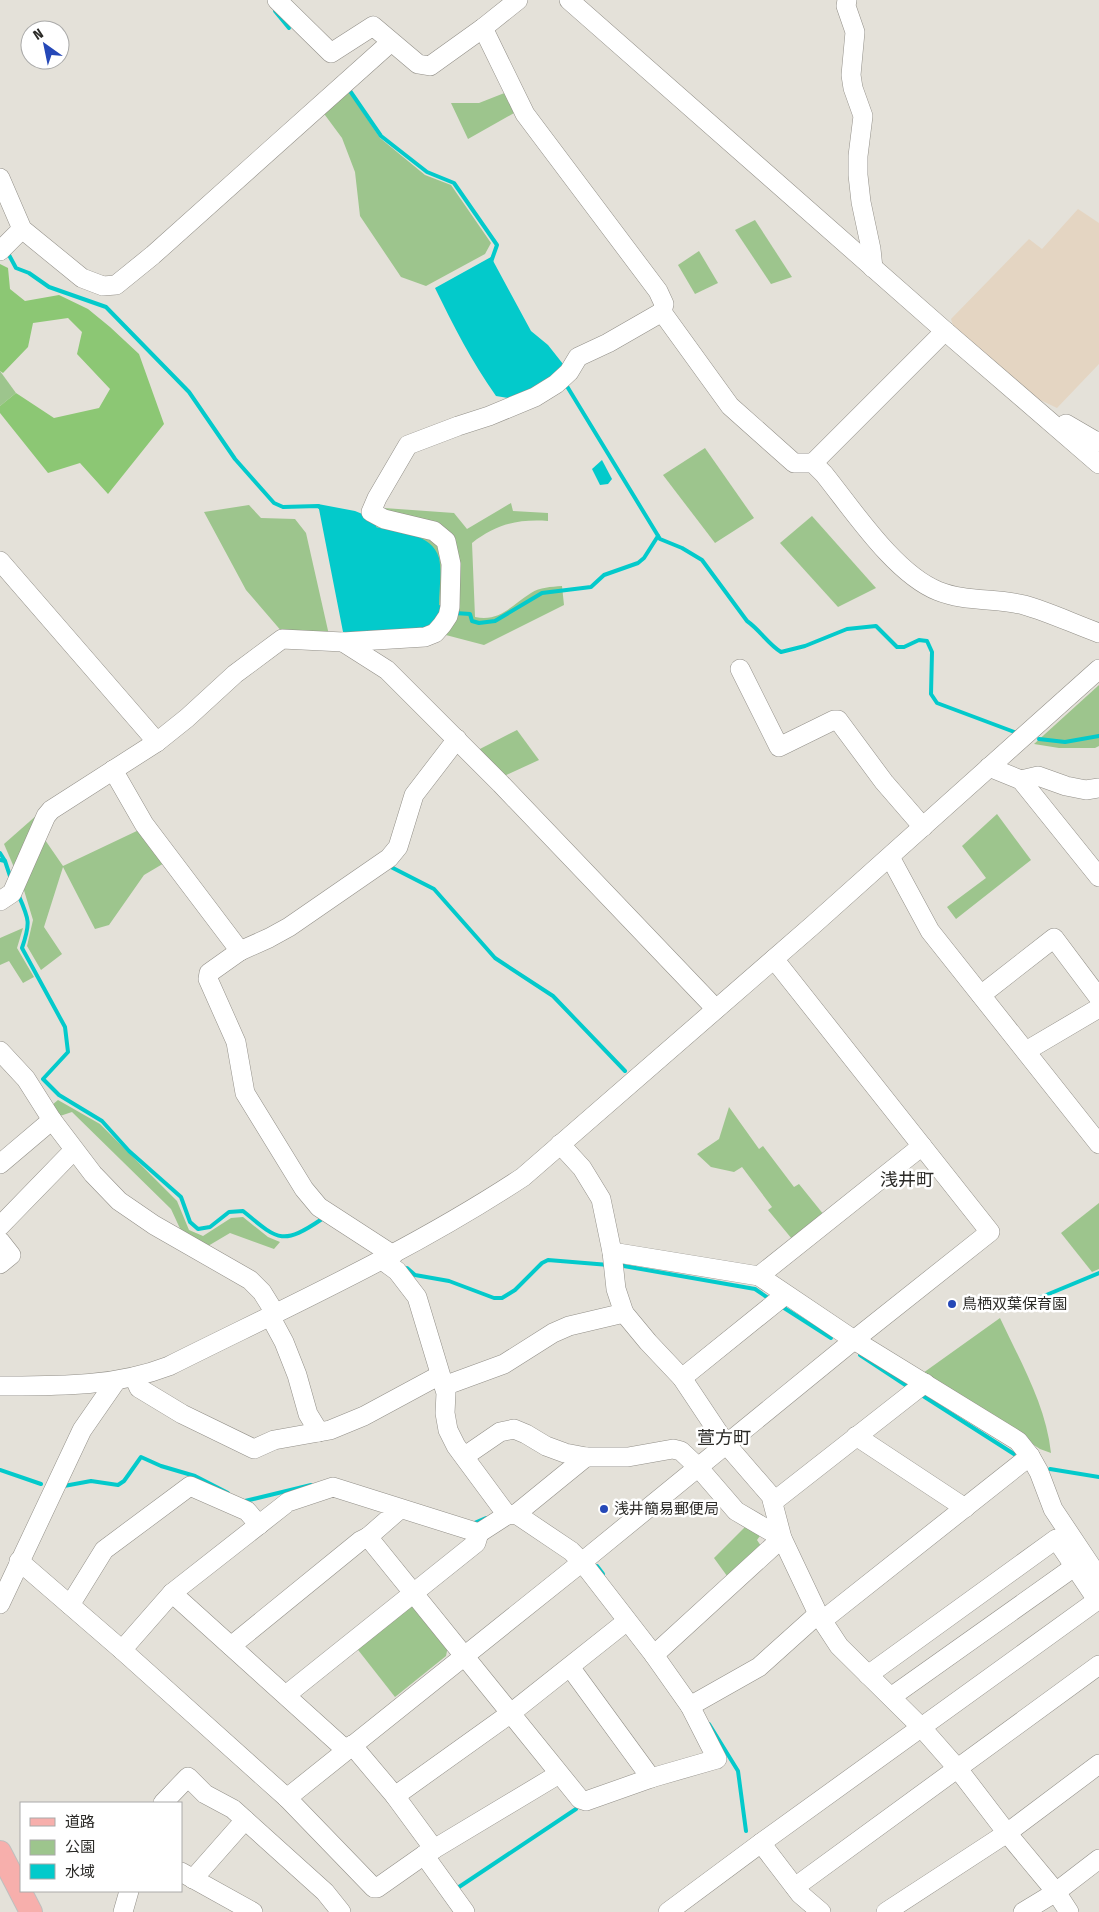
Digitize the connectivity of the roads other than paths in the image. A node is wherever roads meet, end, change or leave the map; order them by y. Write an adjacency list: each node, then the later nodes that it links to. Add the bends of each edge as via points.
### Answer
1 (277, 0): 6 (street, via 331,54 373,26)
2 (518, 0): 5 (street)
3 (569, 0): 10 (street)
4 (847, 0): 10 (street, via 855,32 851,74 863,116 858,176)
5 (483, 28): 6 (street, via 430,66 418,64); 11 (street, via 525,114 658,291 664,304)
6 (391, 42): 8 (street, via 116,285 103,286 82,278)
7 (0, 178): 8 (street)
8 (22, 229): 9 (street)
9 (0, 251)
10 (873, 268): 12 (street)
11 (662, 312): 15 (street, via 730,406 794,463); 19 (street, via 578,357 562,378 535,397 408,445 371,512 384,520 434,531 446,541 451,564 449,612 435,633 425,637)
12 (944, 331): 13 (street); 15 (street)
13 (1049, 420): 14 (street, via 1062,421); 16 (street)
14 (1099, 441)
15 (813, 463): 18 (street, via 887,552 912,575 937,591 963,598 1024,605)
16 (1099, 464)
17 (0, 560): 23 (street)
18 (1099, 633)
19 (343, 642): 22 (street, via 387,670); 23 (street, via 282,639 235,674)
20 (740, 669): 28 (street, via 779,747 838,720 884,782)
21 (1099, 670): 24 (street)
22 (456, 739): 32 (street, via 414,795 398,847 389,858 289,927); 37 (street)
23 (157, 742): 25 (street)
24 (989, 768): 26 (street); 28 (street)
25 (113, 770): 31 (street, via 46,816); 32 (street, via 144,824)
26 (1021, 780): 27 (street, via 1038,776 1086,790); 30 (street)
27 (1099, 788)
28 (923, 827): 29 (street)
29 (890, 857): 33 (street); 34 (street, via 930,931)
30 (1099, 877)
31 (10, 892)
32 (240, 951): 48 (street, via 209,973 208,979 236,1042 245,1094 304,1189 319,1207)
33 (774, 959): 37 (street); 43 (street)
34 (981, 995): 35 (street, via 1054,938); 39 (street)
35 (1099, 998)
36 (1099, 1008): 39 (street)
37 (716, 1009): 41 (street)
38 (0, 1050): 40 (street, via 26,1079)
39 (1026, 1051): 42 (street)
40 (52, 1120): 44 (street); 45 (street)
41 (560, 1144): 48 (street, via 523,1177); 49 (street, via 582,1168 601,1198)
42 (1099, 1144)
43 (922, 1146): 51 (street); 55 (street, via 990,1232)
44 (74, 1150): 46 (street); 54 (street, via 119,1201 250,1280 262,1292)
45 (0, 1164)
46 (0, 1226)
47 (0, 1241): 50 (street, via 11,1255)
48 (388, 1257): 54 (street); 58 (street, via 417,1297)
49 (613, 1260): 51 (street); 53 (street, via 616,1289)
50 (0, 1264)
51 (759, 1276): 52 (street)
52 (778, 1300): 55 (street); 56 (street)
53 (624, 1313): 56 (street); 58 (street, via 569,1326 504,1364)
54 (272, 1314): 57 (street, via 168,1366); 61 (street, via 300,1382 308,1414)
55 (854, 1340): 59 (street); 63 (street)
56 (682, 1378): 63 (street)
57 (125, 1379): 60 (street, via 56,1386); 61 (street, via 182,1414 254,1449 274,1440); 76 (street, via 82,1430)
58 (442, 1380): 61 (street, via 364,1416); 64 (street, via 448,1430)
59 (924, 1383): 62 (street); 65 (street, via 1018,1441)
60 (0, 1386)
61 (320, 1432)
62 (856, 1436): 68 (street); 69 (street)
63 (726, 1444): 67 (street); 68 (street)
64 (465, 1456): 66 (street, via 500,1432 514,1429 546,1446); 71 (street)
65 (1030, 1456): 69 (street); 79 (street, via 1052,1509)
66 (586, 1457): 67 (street, via 628,1457 673,1449 682,1451); 71 (street)
67 (698, 1467): 75 (street, via 736,1511); 77 (street)
68 (773, 1502): 75 (street)
69 (966, 1508): 85 (street)
70 (400, 1509): 72 (street, via 333,1487 288,1502); 73 (street); 74 (street)
71 (511, 1514): 73 (street); 77 (street, via 571,1551)
72 (259, 1525): 80 (street); 84 (street, via 247,1511 190,1486 104,1550)
73 (479, 1533): 81 (street, via 476,1542)
74 (368, 1537): 81 (street); 87 (street)
75 (782, 1538): 85 (street); 89 (street)
76 (19, 1561): 83 (street); 84 (street)
77 (582, 1562): 86 (street); 90 (street)
78 (1074, 1567): 82 (street); 93 (street, via 1056,1539); 95 (street)
79 (1099, 1578)
80 (172, 1593): 87 (street); 88 (street)
81 (414, 1593): 90 (street); 94 (street)
82 (1098, 1599): 98 (street)
83 (0, 1604)
84 (70, 1605): 88 (street)
85 (821, 1617): 93 (street, via 839,1646); 96 (street, via 758,1667)
86 (627, 1621): 89 (street); 92 (street)
87 (230, 1646): 94 (street)
88 (122, 1650): 105 (street)
89 (659, 1651): 96 (street)
90 (465, 1655): 97 (street); 99 (street)
91 (1099, 1665): 101 (street)
92 (570, 1667): 97 (street); 103 (street)
93 (868, 1675): 95 (street)
94 (286, 1695): 99 (street)
95 (891, 1698): 98 (street)
96 (690, 1706): 103 (street, via 717,1759)
97 (511, 1713): 102 (street); 104 (street)
98 (921, 1727): 101 (street); 109 (street)
99 (349, 1747): 104 (street); 105 (street)
100 (1099, 1764): 108 (street)
101 (958, 1768): 108 (street); 115 (street)
102 (559, 1774): 103 (street, via 580,1799 586,1801); 111 (street)
103 (651, 1778)
104 (395, 1796): 111 (street)
105 (288, 1798): 111 (street, via 374,1888)
106 (165, 1802): 107 (street, via 188,1777 205,1794 233,1809)
107 (245, 1820): 113 (street); 122 (street, via 325,1892)
108 (1007, 1833): 118 (street); 126 (street)
109 (761, 1843): 115 (street); 124 (street)
110 (0, 1852): 114 (main road)
111 (429, 1852): 123 (street)
112 (1099, 1859): 118 (street)
113 (187, 1876): 121 (street)
114 (20, 1886)
115 (795, 1887): 125 (street)
116 (23, 1892): 119 (main road)
117 (129, 1892): 120 (street)
118 (1056, 1892): 127 (street); 128 (street)
119 (31, 1912)
120 (122, 1912)
121 (253, 1912)
122 (341, 1912)
123 (465, 1912)
124 (668, 1912)
125 (821, 1912)
126 (886, 1912)
127 (1023, 1912)
128 (1069, 1912)

